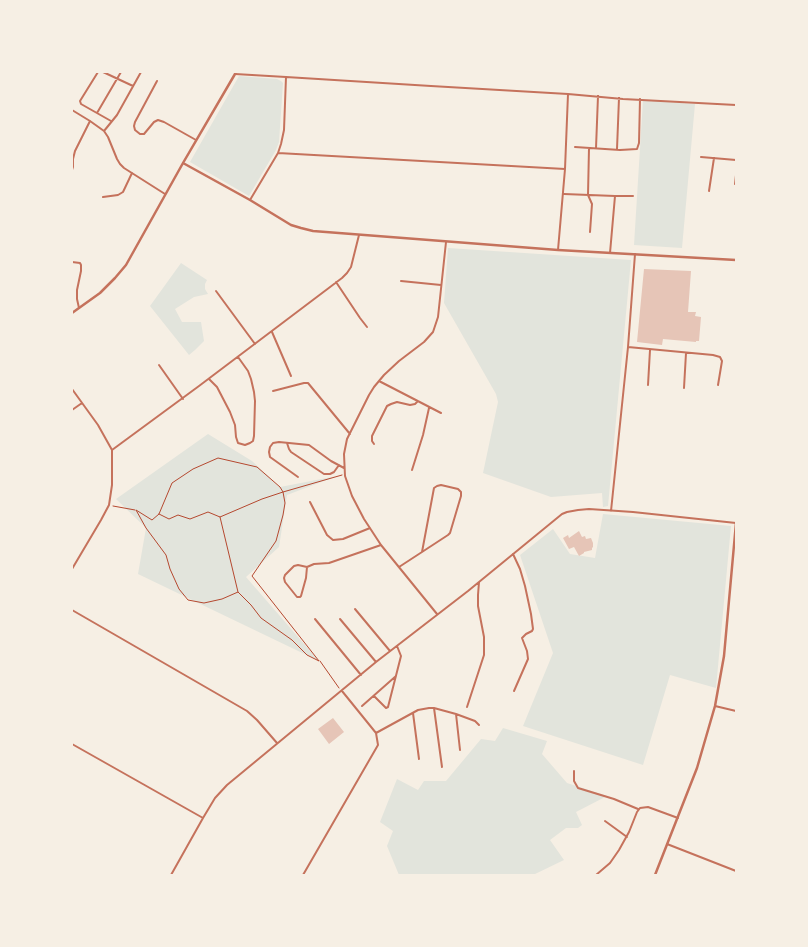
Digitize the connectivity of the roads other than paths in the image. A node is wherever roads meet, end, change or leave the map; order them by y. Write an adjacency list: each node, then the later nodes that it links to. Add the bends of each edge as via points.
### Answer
1 (98, 72): 16 (street, via 80,103)
2 (103, 72): 7 (street)
3 (121, 72): 7 (street)
4 (141, 72): 9 (street)
5 (236, 73): 6 (street); 20 (street)
6 (286, 76): 10 (street); 25 (street, via 284,130)
7 (117, 78): 9 (street); 16 (street)
8 (158, 81): 20 (street, via 135,122 135,130 144,134 154,122 161,121)
9 (133, 86): 18 (street)
10 (568, 94): 11 (street); 30 (street)
11 (598, 96): 12 (street); 23 (street)
12 (620, 98): 13 (street); 24 (street)
13 (640, 99): 14 (street); 24 (street, via 638,148)
14 (736, 105)
15 (72, 110): 17 (street)
16 (97, 113): 18 (street)
17 (90, 121): 19 (street); 31 (street, via 75,151)
18 (112, 121): 19 (street)
19 (104, 131): 32 (street, via 120,164)
20 (196, 140): 29 (street)
21 (575, 147): 22 (street)
22 (589, 148): 23 (street); 38 (street)
23 (596, 148): 24 (street)
24 (617, 149)
25 (278, 153): 30 (street); 42 (street)
26 (701, 157): 27 (street)
27 (714, 158): 28 (street); 35 (street)
28 (736, 160)
29 (183, 163): 36 (street); 42 (street)
30 (566, 169): 37 (street)
31 (72, 170)
32 (132, 173): 36 (street); 41 (street, via 123,192)
33 (736, 175): 34 (street)
34 (735, 184)
35 (709, 191)
36 (165, 194): 55 (street, via 126,265 100,293)
37 (564, 194): 38 (street); 46 (street)
38 (588, 195): 39 (street); 43 (street, via 592,204)
39 (615, 196): 40 (street); 47 (street)
40 (633, 196)
41 (103, 197)
42 (250, 200): 44 (street, via 291,225 324,232)
43 (590, 232)
44 (359, 235): 45 (street); 52 (street, via 351,267)
45 (446, 242): 46 (street); 53 (street)
46 (558, 250): 47 (street)
47 (610, 253): 48 (street)
48 (635, 254): 49 (street); 60 (street)
49 (736, 260)
50 (72, 262): 55 (street, via 81,264 77,290)
51 (401, 281): 53 (street)
52 (336, 282): 57 (street); 58 (street)
53 (441, 285): 67 (street, via 438,318 433,332)
54 (216, 291): 59 (street)
55 (79, 308): 56 (street)
56 (72, 314)
57 (367, 327)
58 (272, 332): 59 (street); 65 (street)
59 (255, 344): 63 (street)
60 (628, 347): 61 (street); 88 (street)
61 (650, 350): 62 (street); 68 (street)
62 (686, 353): 69 (street, via 720,357 722,361); 70 (street)
63 (238, 357): 66 (street); 66 (street, via 248,371 254,392 253,441 238,443 230,412 217,387)
64 (159, 365): 73 (street)
65 (291, 376)
66 (209, 379): 73 (street)
67 (379, 381): 74 (street); 79 (street, via 369,395)
68 (648, 385)
69 (718, 385)
70 (684, 388)
71 (72, 389): 75 (street)
72 (273, 391): 79 (street, via 308,384)
73 (183, 399): 82 (street)
74 (418, 401): 76 (street); 81 (street, via 410,405 398,402 387,406 372,436)
75 (82, 403): 77 (street); 82 (street)
76 (430, 408): 78 (street); 85 (street)
77 (72, 410)
78 (441, 413)
79 (350, 434): 84 (street, via 345,447)
80 (287, 442): 83 (street, via 309,445); 83 (street, via 291,452 324,474 334,472); 86 (street, via 273,443 269,455)
81 (374, 444)
82 (112, 450): 96 (street, via 109,505)
83 (339, 465): 84 (street)
84 (344, 468): 90 (street, via 352,496)
85 (412, 470)
86 (298, 477)
87 (310, 502): 90 (street, via 327,535 333,540 344,539)
88 (611, 511): 89 (street); 93 (street, via 566,512)
89 (736, 523): 112 (street, via 724,656)
90 (370, 528): 91 (street)
91 (381, 545): 94 (street, via 329,563); 95 (street)
92 (422, 552): 92 (street, via 450,533 461,496 458,489 441,485 434,488); 95 (street)
93 (513, 554): 97 (street); 109 (street, via 524,582 533,629 522,638 528,658)
94 (307, 567): 94 (street, via 301,596 297,597 284,577 295,565)
95 (399, 567): 100 (street)
96 (72, 569)
97 (479, 582): 100 (street); 113 (street, via 478,606 484,637 484,655)
98 (355, 609): 104 (street)
99 (72, 610): 120 (street, via 247,711)
100 (437, 614): 103 (street)
101 (340, 619): 105 (street)
102 (315, 620): 106 (street)
103 (396, 646): 104 (street); 107 (street, via 401,656)
104 (390, 651): 105 (street)
105 (376, 662): 106 (street)
106 (361, 675): 108 (street)
107 (396, 675): 110 (street); 110 (street, via 388,708)
108 (342, 691): 119 (street); 120 (street)
109 (514, 691)
110 (374, 696): 111 (street)
111 (362, 706)
112 (715, 706): 115 (street); 128 (street, via 697,768)
113 (467, 707)
114 (434, 708): 116 (street, via 424,708); 117 (street); 124 (street)
115 (736, 712)
116 (413, 713): 119 (street); 123 (street)
117 (456, 714): 118 (street); 122 (street)
118 (479, 725)
119 (376, 733): 134 (street, via 378,745 374,754)
120 (277, 743): 127 (street, via 227,784)
121 (72, 744): 127 (street)
122 (460, 750)
123 (419, 759)
124 (442, 767)
125 (574, 771): 126 (street, via 578,788)
126 (638, 809): 128 (street, via 648,807); 130 (street)
127 (203, 818): 133 (street)
128 (678, 818): 131 (street)
129 (605, 821): 130 (street)
130 (627, 837): 135 (street, via 610,863)
131 (667, 844): 132 (street, via 732,872); 136 (street)
132 (736, 871)
133 (171, 875)
134 (303, 875)
135 (596, 875)
136 (655, 875)

